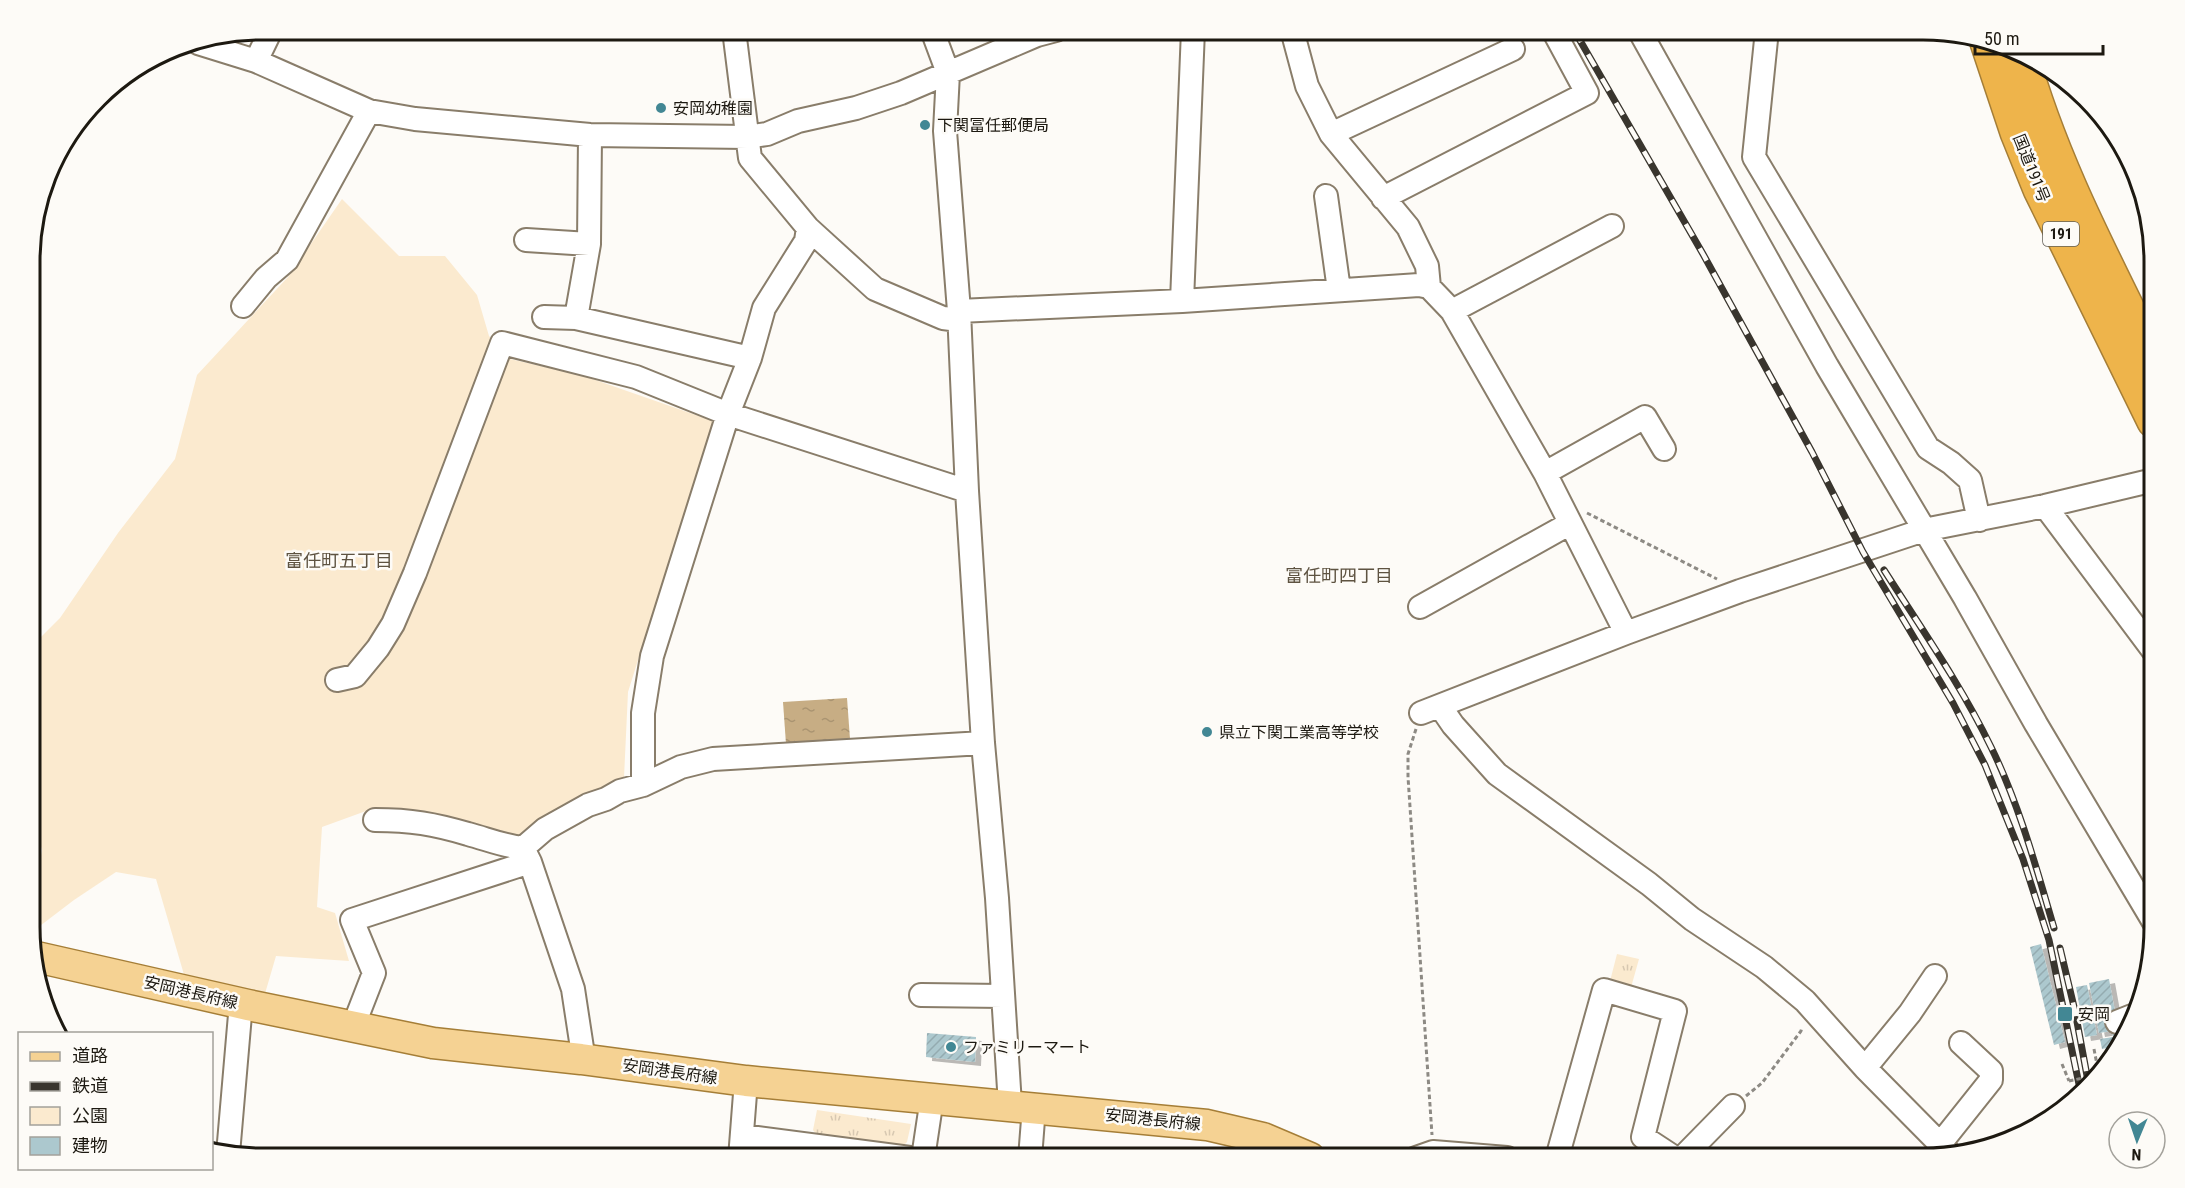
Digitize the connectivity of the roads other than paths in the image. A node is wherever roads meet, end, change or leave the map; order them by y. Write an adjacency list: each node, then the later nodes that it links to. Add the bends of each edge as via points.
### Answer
1 (266, 40): 13 (street)
2 (735, 40): 19 (street)
3 (936, 40): 15 (street)
4 (1025, 40): 15 (street)
5 (1193, 40): 28 (street)
6 (1295, 40): 17 (street, via 1307,86)
7 (1558, 40): 21 (street, via 1587,93)
8 (1645, 40): 45 (street, via 1827,366)
9 (1766, 40): 43 (street, via 1754,157 1928,448 1970,480)
10 (210, 47): 13 (street)
11 (1513, 49): 17 (street)
12 (1990, 51): 36 (highway, 国道191号 / 191, via 2040,189)
13 (256, 61): 16 (street)
14 (2025, 65): 34 (highway, 国道191号 / 191, via 2048,136 2077,204)
15 (948, 73): 19 (street, via 856,108); 31 (street, via 945,131)
16 (369, 111): 18 (street, via 439,122); 29 (street, via 287,260)
17 (1331, 134): 21 (street)
18 (590, 135): 19 (street); 25 (street)
19 (747, 137): 23 (street, via 750,158)
20 (1326, 196): 27 (street)
21 (1383, 198): 26 (street, via 1408,227 1427,266)
22 (1612, 226): 30 (street, via 1567,257)
23 (808, 228): 31 (street, via 875,290 943,318); 35 (street, via 806,241 764,308)
24 (526, 240): 25 (street)
25 (589, 244): 33 (street)
26 (1429, 286): 27 (street); 30 (street)
27 (1339, 290): 28 (street)
28 (1182, 300): 31 (street)
29 (243, 306)
30 (1452, 310): 39 (street)
31 (959, 316): 41 (street)
32 (544, 317): 33 (street)
33 (576, 318): 35 (street)
34 (2144, 341)
35 (750, 358): 37 (street)
36 (2144, 401)
37 (728, 414): 41 (street); 49 (street, via 636,376 502,343 393,624 355,676); 51 (street, via 651,656 643,713)
38 (1664, 448): 39 (street, via 1645,417)
39 (1545, 473): 44 (street)
40 (2144, 482): 42 (street)
41 (967, 491): 50 (street)
42 (2045, 506): 43 (street); 48 (street)
43 (1979, 520): 45 (street)
44 (1569, 524): 46 (street); 47 (street)
45 (1924, 530): 47 (street); 54 (street)
46 (1420, 607)
47 (1626, 633): 63 (street, via 1430,709 1453,725 1497,774 1692,919 1764,967 1805,1001)
48 (2144, 640)
49 (337, 680)
50 (983, 743): 51 (street, via 713,759 681,767); 58 (street)
51 (643, 785): 53 (street, via 588,805 545,829)
52 (375, 820): 53 (street, via 410,820)
53 (526, 855): 60 (street, via 352,920 374,973); 62 (street, via 573,988)
54 (2144, 907)
55 (43, 958): 59 (main road, 安岡港長府線)
56 (1935, 976): 63 (street)
57 (921, 995): 58 (street)
58 (1003, 996): 66 (street)
59 (241, 1004): 60 (main road, 安岡港長府線); 68 (street)
60 (353, 1027): 62 (main road, 安岡港長府線, via 433,1043)
61 (1961, 1043): 69 (street, via 1991,1071 1991,1080)
62 (581, 1059): 64 (main road, 安岡港長府線)
63 (1865, 1068): 71 (street)
64 (746, 1082): 65 (main road, 安岡港長府線); 70 (street)
65 (932, 1098): 66 (main road, 安岡港長府線); 72 (street)
66 (1022, 1106): 73 (street); 74 (main road, 安岡港長府線, via 1207,1125 1263,1138)
67 (1733, 1106): 77 (street)
68 (229, 1145)
69 (1947, 1146)
70 (741, 1147)
71 (1942, 1147)
72 (924, 1148)
73 (1028, 1148)
74 (1286, 1148)
75 (1560, 1148): 76 (street, via 1604,990 1675,1011 1643,1137)
76 (1660, 1148)
77 (1693, 1148)

